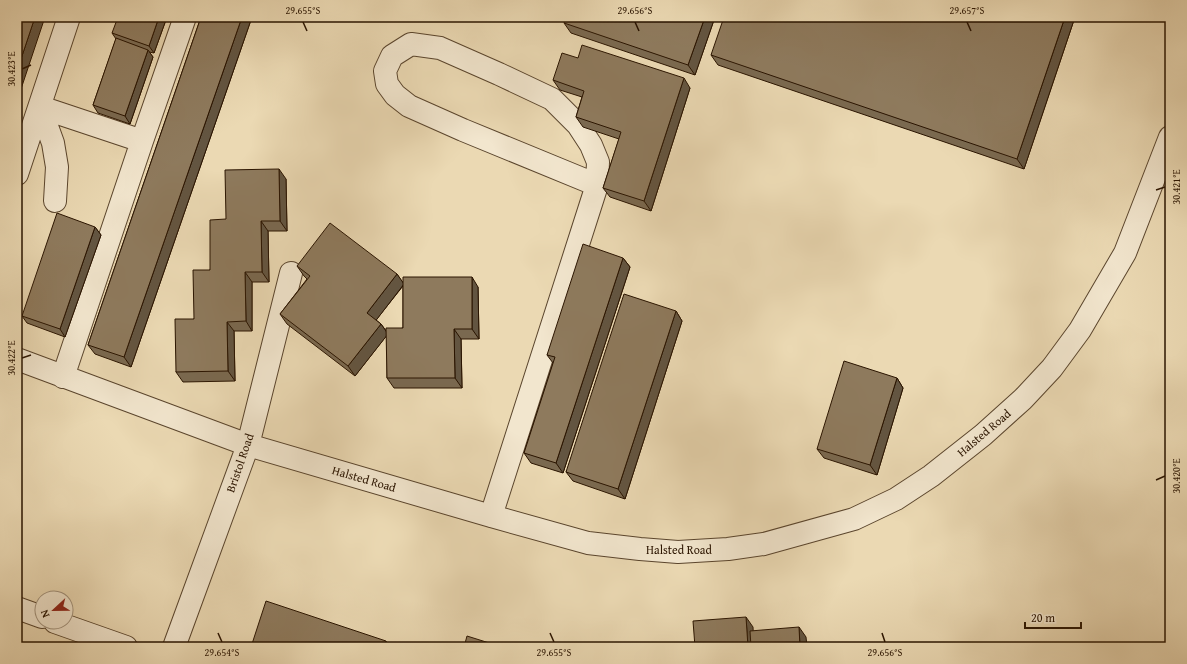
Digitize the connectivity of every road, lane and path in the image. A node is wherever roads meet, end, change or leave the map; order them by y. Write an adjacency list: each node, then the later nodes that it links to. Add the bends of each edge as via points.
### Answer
1 (69, 17): 3 (lane)
2 (186, 17): 5 (lane)
3 (40, 107): 5 (lane); 6 (lane); 8 (lane, via 53,143 57,167)
4 (1170, 137): 13 (lane, Halsted Road, via 1126,253 1080,330 1052,368 1023,399 983,435 931,476 896,499 854,519 764,544 678,552 588,543)
5 (142, 141): 11 (lane)
6 (17, 174)
7 (597, 185): 7 (lane, via 598,162 591,145 578,125 552,99 440,48 411,44 392,56 385,71 387,84 395,95 410,106); 13 (lane)
8 (55, 201)
9 (290, 273): 12 (lane, Bristol Road)
10 (17, 359): 11 (lane, Halsted Road)
11 (63, 376): 12 (lane, Halsted Road)
12 (248, 445): 13 (lane, Halsted Road); 18 (lane, Bristol Road)
13 (491, 516)
14 (17, 608): 15 (lane)
15 (34, 614)
16 (74, 629): 17 (lane)
17 (126, 647)
18 (174, 647)

